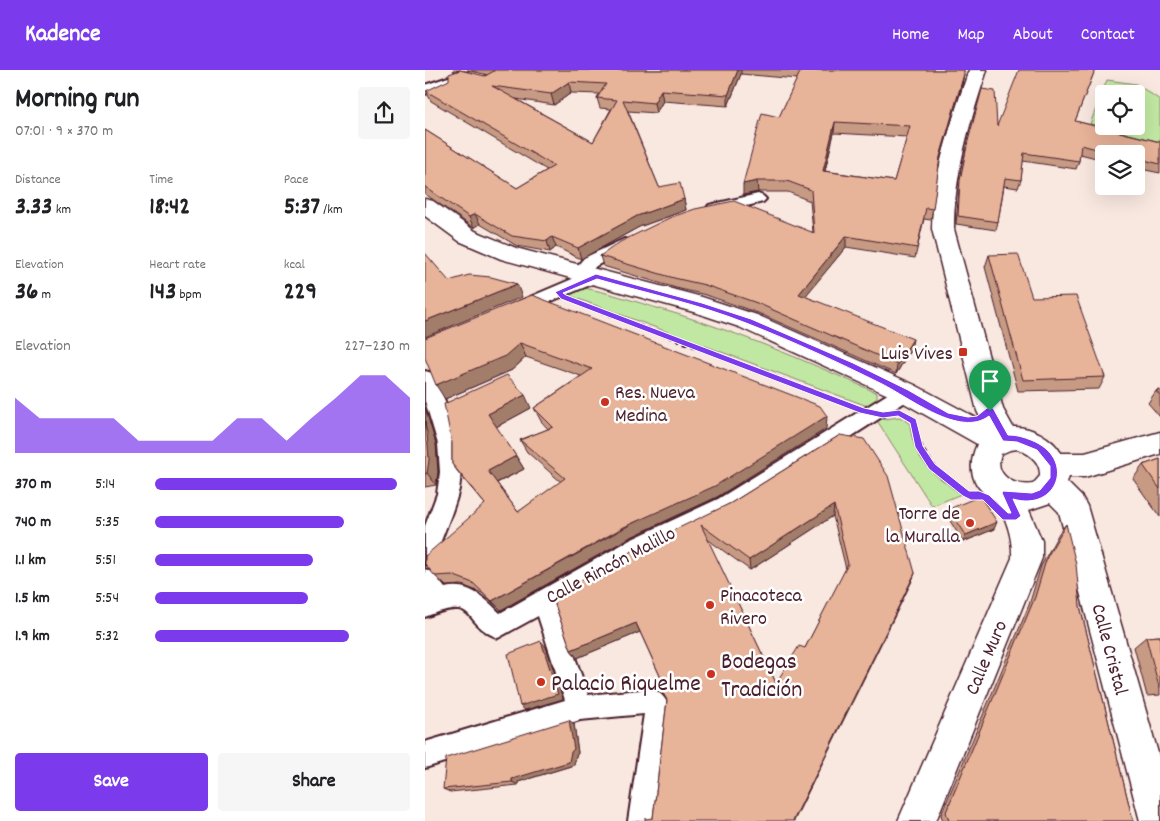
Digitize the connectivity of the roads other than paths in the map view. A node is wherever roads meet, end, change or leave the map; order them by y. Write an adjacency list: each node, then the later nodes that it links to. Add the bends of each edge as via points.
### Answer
1 (977, 70): 12 (street, via 960,125 944,196 943,229)
2 (480, 79): 3 (street, via 463,76)
3 (425, 90)
4 (758, 199): 6 (street)
5 (425, 206): 8 (street, via 485,245)
6 (698, 212)
7 (640, 235): 8 (street, via 590,262)
8 (588, 274): 9 (street, via 558,292); 11 (street, via 748,321)
9 (504, 314)
10 (425, 378): 18 (street, via 447,409 450,460 449,486)
11 (906, 392): 13 (street); 17 (street, Calle Muro, via 954,434); 20 (street, Calle Rincón Malillo, via 725,506 614,559)
12 (990, 411): 13 (street, via 979,419); 14 (street)
13 (946, 415): 14 (street)
14 (1002, 440): 16 (street, via 1018,438 1040,447 1049,456); 17 (street, via 990,447 983,462)
15 (1160, 443): 16 (street)
16 (1052, 475): 17 (street, via 1043,493 1032,497 1019,497); 26 (street, Calle Cristal, via 1072,506)
17 (996, 482): 25 (street, Calle Muro, via 1025,536 1029,548 1027,558)
18 (425, 555)
19 (425, 580): 21 (street, via 436,592)
20 (544, 600): 21 (street, Calle Rincón Malillo, via 498,626 471,600 451,596); 22 (street)
21 (432, 603)
22 (579, 708): 23 (street); 24 (street, via 651,701 657,707)
23 (425, 755)
24 (642, 821)
25 (917, 821)
26 (1159, 821)

